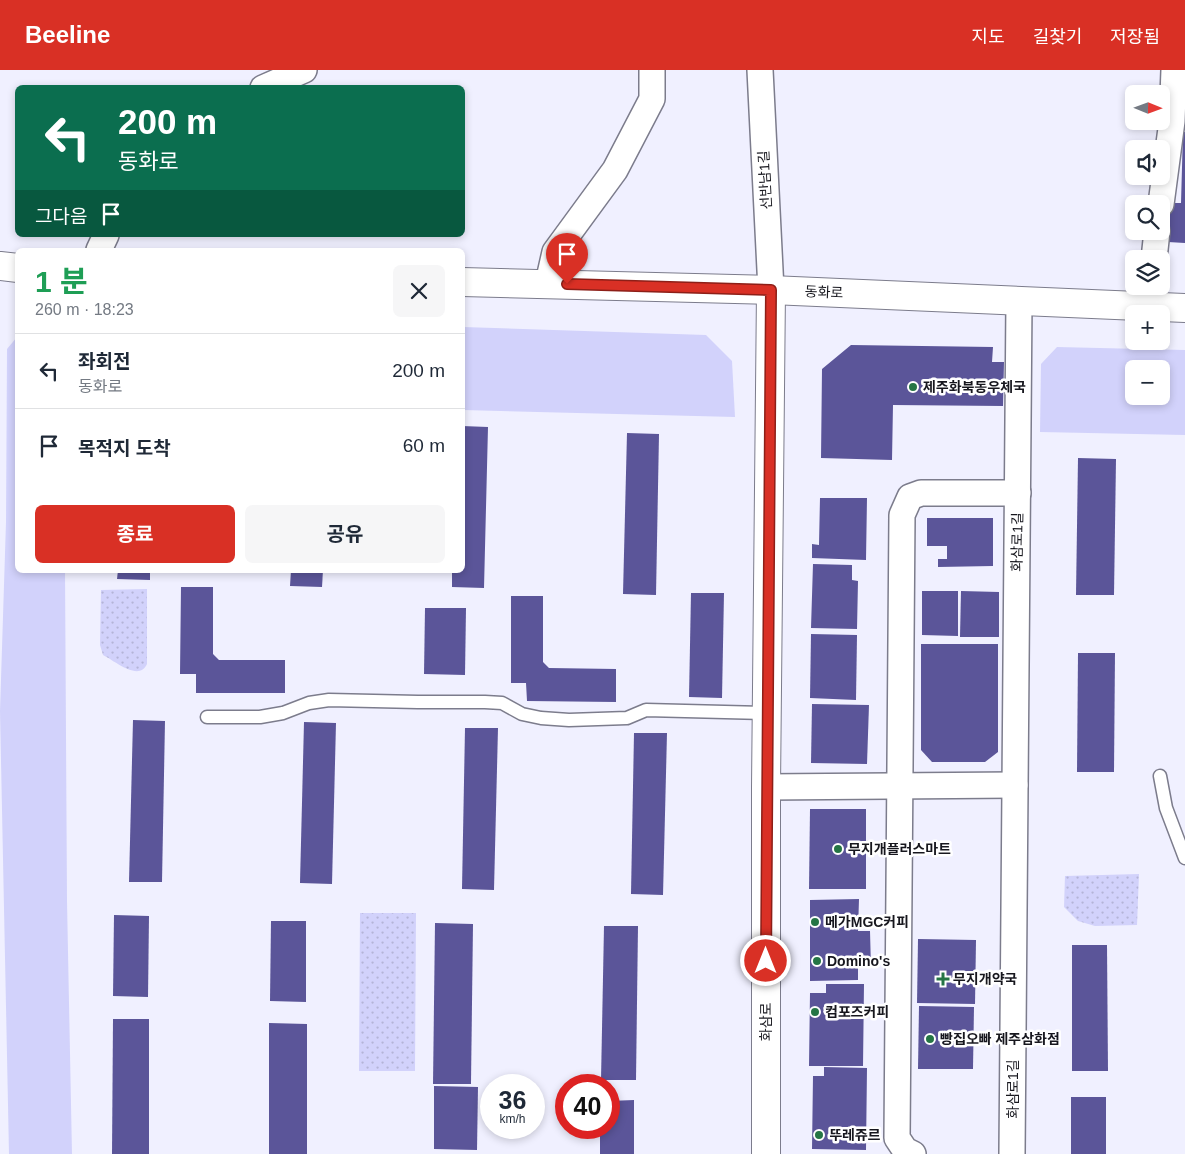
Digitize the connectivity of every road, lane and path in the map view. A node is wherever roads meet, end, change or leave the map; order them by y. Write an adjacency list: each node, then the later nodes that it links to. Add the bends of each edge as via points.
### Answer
1 (304, 70): 5 (street)
2 (652, 70): 10 (street, via 652,99 615,170 555,252)
3 (760, 70): 11 (street, 선반남1길)
4 (1174, 70): 6 (street, via 1172,121)
5 (270, 85)
6 (1162, 195)
7 (0, 266): 8 (street)
8 (15, 268)
9 (465, 282): 10 (street, 동화로)
10 (548, 283): 11 (street, 동화로)
11 (771, 290): 13 (street, 동화로); 16 (street, 화삼로)
12 (1149, 297): 13 (street, 동화로); 14 (street, 동화로)
13 (1019, 300): 15 (street, 화삼로1길)
14 (1185, 308)
15 (1018, 493): 19 (street, via 921,493 910,497 902,515); 20 (street, 화삼로1길)
16 (767, 713): 17 (lane, via 646,710 627,718 570,720 522,714 502,704 485,702 329,700 310,702 283,713 260,717); 21 (street, 화삼로)
17 (207, 717)
18 (1160, 776): 22 (lane, via 1166,808)
19 (900, 785): 20 (street); 21 (street); 24 (street, via 897,1138 905,1150)
20 (1015, 785): 25 (street, 화삼로1길)
21 (766, 787): 23 (street, 화삼로)
22 (1185, 858)
23 (766, 1154)
24 (913, 1154)
25 (1012, 1154)

